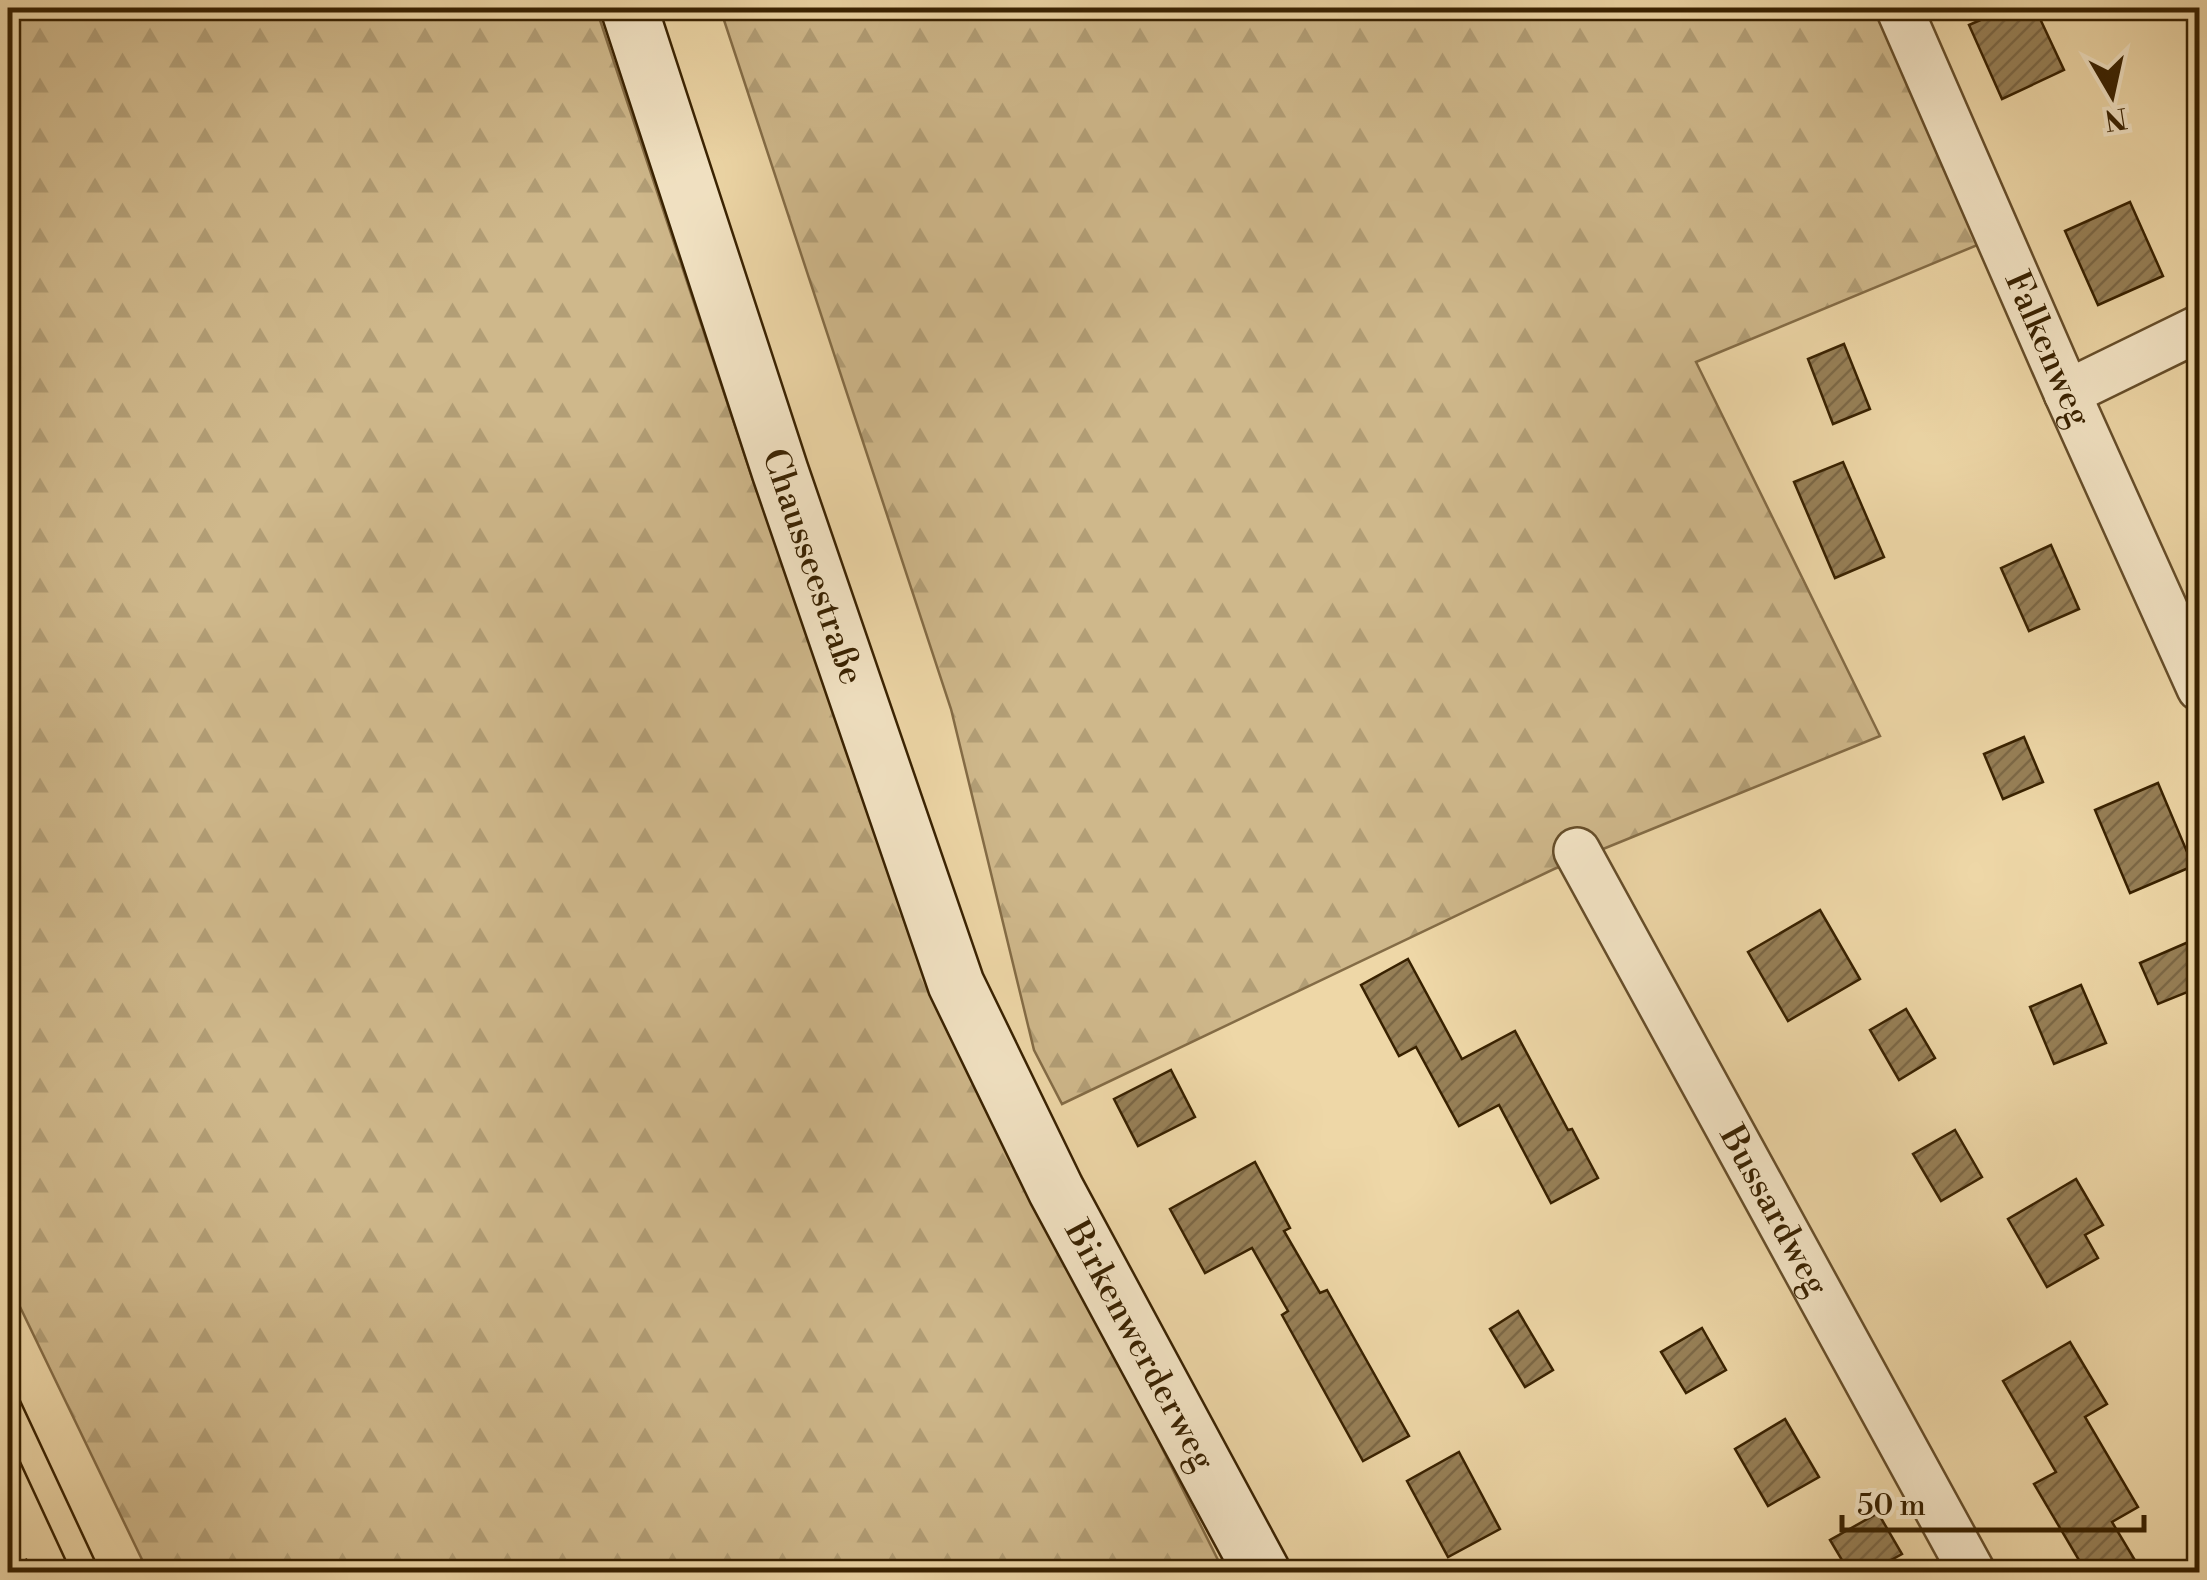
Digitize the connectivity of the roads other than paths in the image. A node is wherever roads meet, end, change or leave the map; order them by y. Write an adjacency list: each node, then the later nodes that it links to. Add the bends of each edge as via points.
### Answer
1 (629, 8): 7 (street, Chausseestraße, via 949,966)
2 (1900, 8): 4 (street, Falkenweg)
3 (2200, 328): 4 (street)
4 (2067, 394): 5 (street, Falkenweg)
5 (2200, 688)
6 (1577, 850): 9 (street, Bussardweg)
7 (1019, 1116): 8 (street, Birkenwerderweg)
8 (1262, 1572)
9 (1972, 1572)

